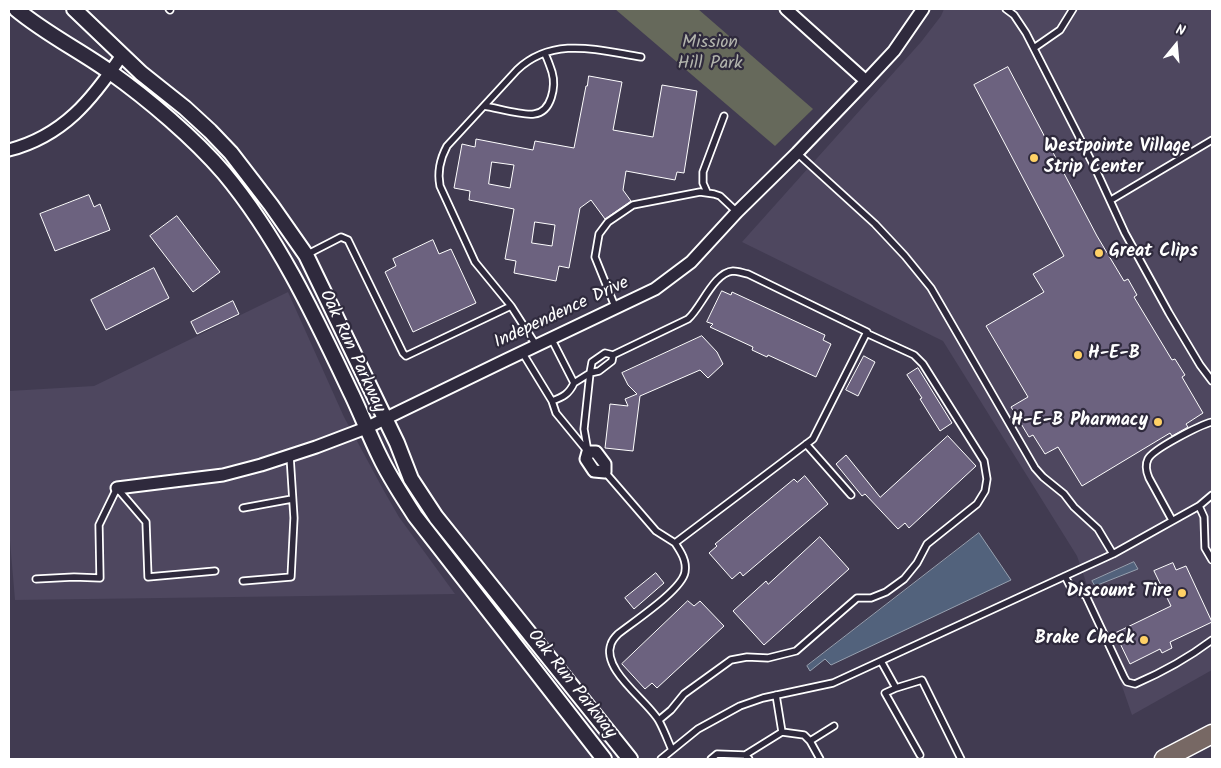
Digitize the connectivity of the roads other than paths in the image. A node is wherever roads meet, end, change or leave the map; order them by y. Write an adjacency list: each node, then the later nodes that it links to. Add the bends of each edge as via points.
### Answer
1 (16, 9): 11 (street, Oak Run Parkway, via 47,33)
2 (74, 9): 9 (street, Oak Run Parkway)
3 (787, 9): 12 (street)
4 (923, 9): 12 (street, Independence Drive, via 894,51)
5 (1006, 9): 7 (lane, via 1019,21)
6 (1072, 9): 7 (lane, via 1058,33)
7 (1034, 48): 19 (lane)
8 (545, 54): 10 (lane, via 581,47); 13 (lane, via 523,64); 13 (lane, via 554,85 550,100 541,112 527,114)
9 (122, 55): 11 (street); 21 (street, Oak Run Parkway, via 185,108 231,153)
10 (640, 57)
11 (110, 72): 16 (street, via 71,118 35,142); 35 (street, Oak Run Parkway, via 198,145 251,207 299,284)
12 (866, 80): 17 (street, Independence Drive)
13 (484, 106): 22 (lane, via 447,146 440,161 439,178 443,194 475,262)
14 (724, 116): 18 (lane, via 703,172)
15 (1212, 140): 19 (lane)
16 (9, 150)
17 (797, 153): 20 (street, Independence Drive); 50 (lane, via 874,224 919,273 940,302 1035,468 1098,529)
18 (707, 192): 20 (lane, via 720,196); 23 (lane, via 633,205 608,222 599,234 595,257)
19 (1111, 200): 30 (lane, via 1154,288)
20 (738, 212): 23 (street, Independence Drive, via 680,272 656,289)
21 (306, 255): 22 (lane, via 341,237 348,240 406,356); 33 (street, Oak Run Parkway)
22 (511, 306): 26 (lane)
23 (616, 309): 25 (street, Independence Drive)
24 (866, 333): 28 (lane, via 748,274 734,271 728,272 710,288 688,319); 36 (lane, via 813,439); 60 (lane, via 914,355 923,364 984,461 985,491 977,504 927,544 904,580 871,598 856,598 796,651 768,658 731,660 684,694)
25 (551, 338): 26 (street, Independence Drive); 31 (lane)
26 (536, 345): 27 (street, Independence Drive)
27 (522, 352): 32 (lane); 33 (street, Independence Drive)
28 (613, 355): 29 (lane, via 612,361 599,371); 29 (lane, via 605,353 592,362)
29 (590, 373): 31 (lane); 37 (lane, via 584,429)
30 (1212, 381)
31 (574, 383): 32 (lane, via 570,392)
32 (552, 401): 37 (lane, via 556,413)
33 (385, 418): 35 (street, Independence Drive); 69 (street, Oak Run Parkway, via 411,479 436,517)
34 (1212, 422): 46 (lane, via 1151,454 1146,472)
35 (366, 428): 38 (street, Independence Drive); 68 (street, Oak Run Parkway, via 415,516)
36 (806, 444): 41 (lane); 49 (lane)
37 (588, 452): 39 (street, via 596,452 605,464)
38 (290, 456): 40 (street, Independence Drive, via 224,475); 43 (lane)
39 (605, 472): 49 (lane, via 656,531)
40 (118, 488): 52 (lane, via 146,522 148,577); 54 (lane, via 99,525 100,578)
41 (851, 495)
42 (1212, 495): 44 (lane)
43 (292, 499): 45 (lane); 55 (lane, via 291,577)
44 (1199, 506): 46 (lane); 47 (lane)
45 (243, 508)
46 (1172, 520): 50 (lane)
47 (1204, 520): 48 (lane); 51 (lane, via 1205,548)
48 (1212, 521)
49 (675, 543): 60 (lane, via 686,564 684,577 676,589 618,634 611,643 610,652 620,676)
50 (1113, 554): 53 (lane)
51 (1212, 560)
52 (215, 571)
53 (1065, 576): 56 (lane, via 1070,586 1086,596 1124,677 1130,683 1135,684 1170,668); 57 (lane)
54 (36, 579)
55 (243, 581)
56 (1212, 640)
57 (881, 661): 58 (lane); 59 (lane, via 833,683)
58 (896, 688): 66 (lane, via 885,694); 73 (lane, via 922,680)
59 (776, 695): 62 (lane); 65 (lane, via 740,706 711,721)
60 (659, 720): 65 (lane)
61 (834, 726): 64 (lane)
62 (782, 732): 64 (lane, via 804,735); 67 (lane)
63 (1212, 734): 74 (main road)
64 (810, 741): 72 (lane)
65 (672, 750): 70 (lane)
66 (920, 755)
67 (747, 757): 71 (lane, via 717,754)
68 (604, 759)
69 (630, 759)
70 (661, 759)
71 (711, 759)
72 (820, 759)
73 (960, 759)
74 (1164, 759)

